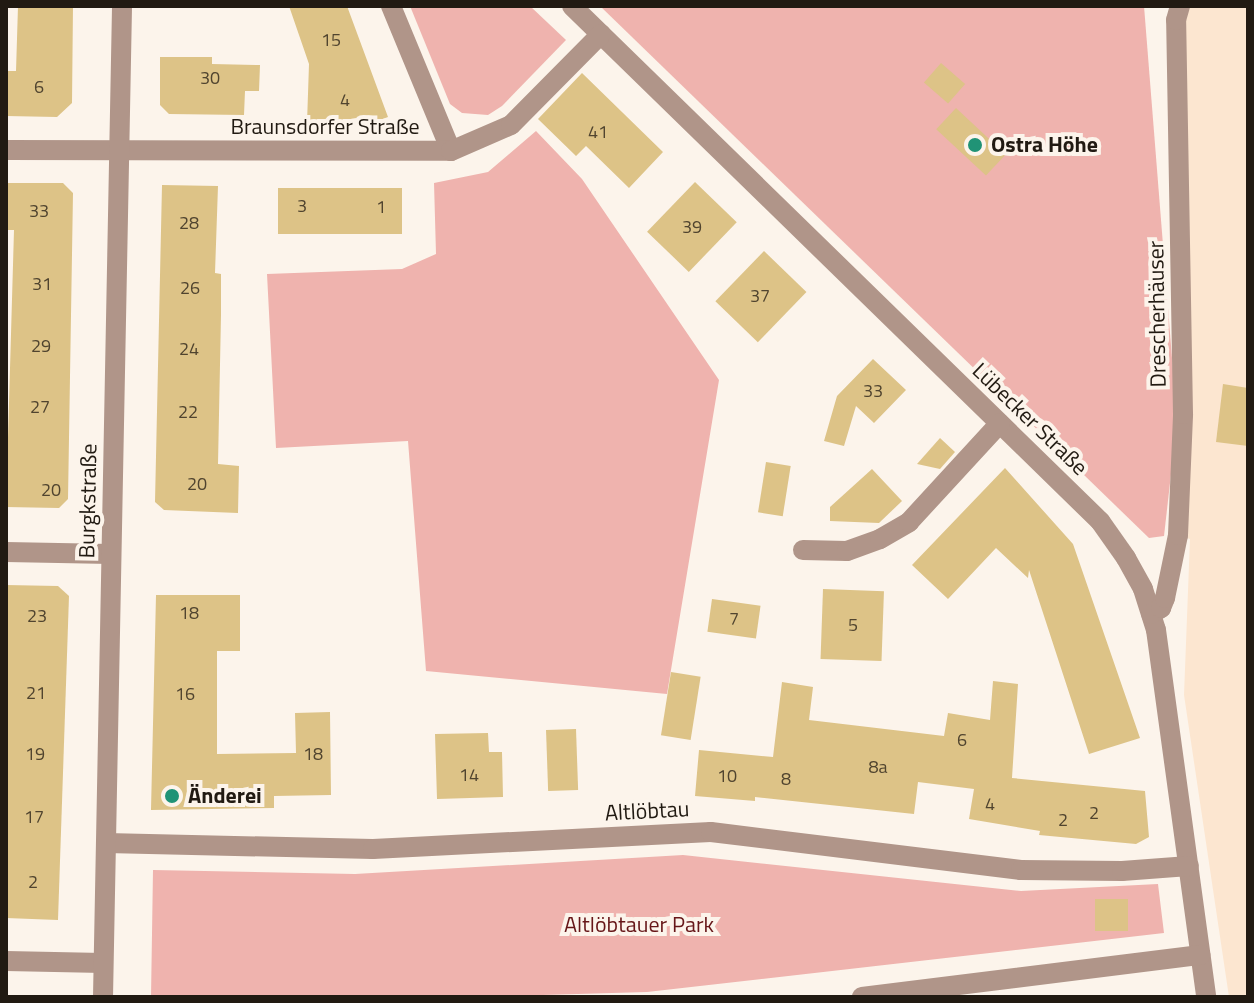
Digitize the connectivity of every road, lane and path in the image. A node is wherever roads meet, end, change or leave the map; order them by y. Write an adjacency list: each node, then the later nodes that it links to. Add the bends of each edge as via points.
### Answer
1 (122, 6): 7 (street, Burgkstraße)
2 (391, 6): 8 (street)
3 (572, 6): 5 (street, Lübecker Straße)
4 (1180, 6): 13 (street, Drescherhäuser, via 1176,20 1183,414 1178,535 1165,598)
5 (601, 34): 8 (street, Braunsdorfer Straße, via 511,125); 9 (street, Lübecker Straße)
6 (6, 150): 7 (street, Braunsdorfer Straße)
7 (119, 150): 8 (street, Braunsdorfer Straße); 12 (street, Burgkstraße)
8 (451, 151)
9 (1000, 423): 10 (street, via 909,522 847,551); 13 (street, Lübecker Straße, via 1100,521 1132,568)
10 (803, 550)
11 (6, 552): 12 (street)
12 (111, 554): 14 (street, Burgkstraße)
13 (1151, 614): 15 (street, Lübecker Straße)
14 (106, 843): 15 (street, Altlöbtau, via 373,849 711,832 1021,870); 18 (street, Burgkstraße)
15 (1189, 866): 16 (street, Lübecker Straße)
16 (1200, 955): 20 (street); 21 (street, Lübecker Straße)
17 (6, 961): 18 (street)
18 (103, 963): 19 (street, Burgkstraße)
19 (103, 997)
20 (862, 997)
21 (1206, 997)

